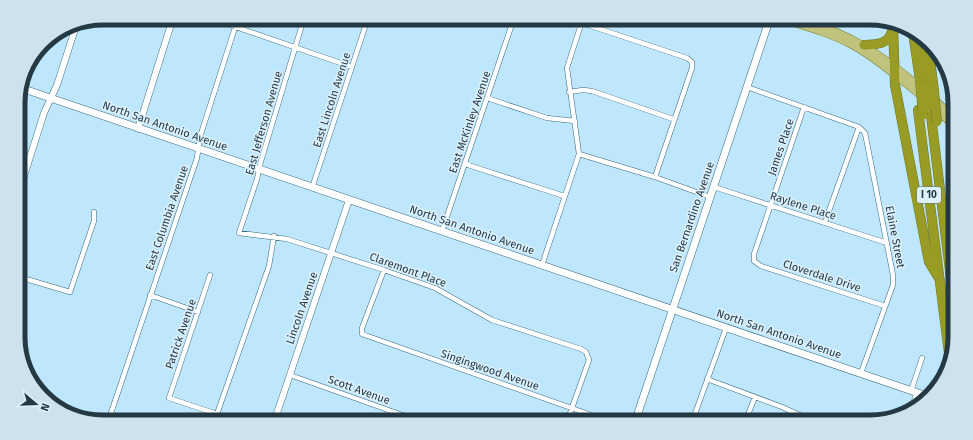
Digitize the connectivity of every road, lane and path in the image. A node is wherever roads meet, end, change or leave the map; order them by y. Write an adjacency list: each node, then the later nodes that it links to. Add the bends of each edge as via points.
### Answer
1 (171, 25): 37 (street)
2 (232, 25): 11 (street)
3 (302, 25): 19 (street, East Jefferson Avenue)
4 (366, 25): 21 (street, East Lincoln Avenue)
5 (512, 25): 28 (street, East McKinley Avenue)
6 (580, 25): 26 (street, via 567,68)
7 (596, 25): 33 (street, via 692,62)
8 (768, 25): 24 (main road, San Bernardino Avenue)
9 (801, 25): 22 (main road, via 835,36)
10 (819, 25): 17 (main road)
11 (235, 26): 19 (street); 38 (street, East Columbia Avenue)
12 (892, 28): 17 (highway, via 887,41)
13 (893, 28): 22 (highway)
14 (75, 31): 27 (street, via 57,85)
15 (910, 36): 23 (highway, I 10)
16 (914, 39): 23 (highway)
17 (864, 45): 22 (main road)
18 (921, 45): 23 (highway)
19 (296, 47): 21 (street); 41 (street, East Jefferson Avenue)
20 (927, 51): 23 (highway, I 10)
21 (352, 67): 45 (street, East Lincoln Avenue)
22 (894, 70): 31 (main road); 64 (highway, via 929,262)
23 (924, 83): 31 (highway, I 10); 31 (highway, I 10, bridge)
24 (746, 87): 30 (street); 44 (main road, San Bernardino Avenue)
25 (27, 90): 27 (main road, North San Antonio Avenue)
26 (569, 92): 33 (street, via 592,91); 34 (street)
27 (50, 98): 37 (main road, North San Antonio Avenue); 42 (street)
28 (487, 98): 34 (street, via 547,118); 40 (street, East McKinley Avenue)
29 (948, 105): 31 (main road)
30 (804, 107): 36 (street); 49 (street, James Place)
31 (934, 115): 32 (main road); 35 (main road); 51 (highway, I 10); 57 (highway); 64 (highway, I 10); 65 (highway)
32 (948, 117)
33 (673, 119): 43 (street)
34 (575, 121): 39 (street)
35 (948, 121)
36 (858, 127): 52 (street); 56 (street, Elaine Street, via 865,133)
37 (138, 129): 38 (main road, North San Antonio Avenue)
38 (197, 148): 41 (main road, North San Antonio Avenue); 66 (street, East Columbia Avenue, via 197,158)
39 (579, 154): 43 (street); 46 (street)
40 (465, 164): 46 (street); 53 (street, East McKinley Avenue)
41 (259, 170): 45 (main road, North San Antonio Avenue); 54 (street, East Jefferson Avenue)
42 (25, 173)
43 (655, 177): 47 (street)
44 (714, 187): 47 (main road, San Bernardino Avenue); 49 (street, Raylene Place)
45 (312, 188): 48 (main road, North San Antonio Avenue)
46 (564, 196): 60 (street)
47 (710, 197): 68 (main road, San Bernardino Avenue)
48 (349, 200): 53 (main road, North San Antonio Avenue); 58 (street, Lincoln Avenue)
49 (771, 204): 52 (street, Raylene Place); 59 (street, James Place, via 754,254)
50 (94, 212): 63 (street, via 94,221 70,292)
51 (948, 215)
52 (824, 222): 56 (street, Raylene Place)
53 (442, 231): 60 (main road, North San Antonio Avenue)
54 (239, 233): 55 (street, Claremont Place)
55 (274, 236): 58 (street, Claremont Place); 69 (street, Patrick Avenue, via 269,266 217,414 169,398)
56 (887, 242): 67 (street, Elaine Street, via 893,285)
57 (948, 246)
58 (332, 254): 61 (street, Claremont Place); 74 (street, Lincoln Avenue)
59 (754, 261): 67 (street, Cloverdale Drive, via 761,266)
60 (542, 265): 68 (main road, North San Antonio Avenue)
61 (384, 270): 80 (street, Claremont Place, via 436,288 492,320 586,352 589,360); 80 (street, Singingwood Avenue, via 362,334)
62 (210, 276): 69 (street, Patrick Avenue)
63 (25, 278)
64 (940, 280): 71 (highway, I 10)
65 (948, 284)
66 (150, 295): 69 (street); 81 (street, East Columbia Avenue)
67 (885, 306): 73 (street, Elaine Street)
68 (673, 309): 70 (main road, North San Antonio Avenue); 86 (main road, San Bernardino Avenue)
69 (198, 312)
70 (726, 328): 73 (main road, North San Antonio Avenue); 75 (street)
71 (948, 341)
72 (922, 358): 76 (street)
73 (861, 373): 76 (main road, North San Antonio Avenue)
74 (290, 375): 82 (street, Lincoln Avenue); 83 (street, Scott Avenue)
75 (707, 379): 78 (street); 87 (street)
76 (914, 392): 77 (main road, North San Antonio Avenue); 79 (street)
77 (922, 395)
78 (755, 397): 88 (street); 89 (street)
79 (912, 402)
80 (571, 407): 84 (street); 85 (street, Singingwood Avenue)
81 (110, 415)
82 (276, 415)
83 (400, 415)
84 (568, 415)
85 (592, 415)
86 (637, 415)
87 (694, 415)
88 (748, 415)
89 (798, 415)

